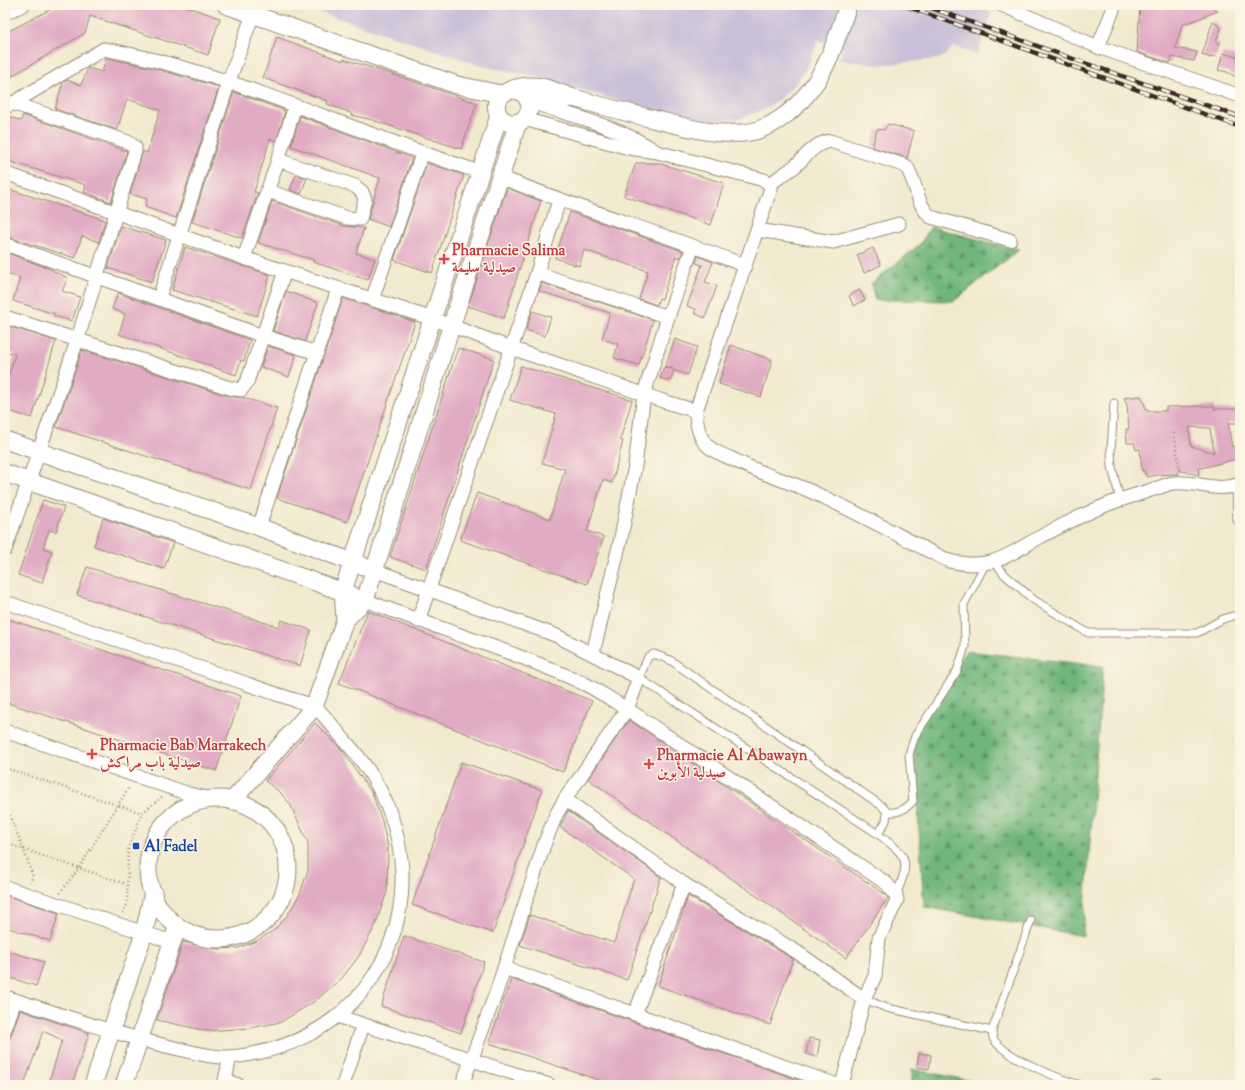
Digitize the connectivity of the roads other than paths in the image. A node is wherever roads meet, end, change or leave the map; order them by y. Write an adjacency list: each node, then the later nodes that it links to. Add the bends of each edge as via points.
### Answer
1 (23, 5): 6 (street)
2 (226, 5): 7 (street)
3 (848, 5): 11 (street, via 835,46 823,72 806,96 773,125 746,133 694,130)
4 (1002, 5): 8 (street)
5 (1115, 5): 8 (street)
6 (5, 13)
7 (252, 14): 9 (street); 13 (street)
8 (1098, 47): 10 (street)
9 (229, 81): 14 (street, via 104,49); 15 (street); 29 (street)
10 (1240, 96)
11 (573, 98): 12 (street); 13 (street, via 556,90 535,86)
12 (528, 100): 13 (street, via 521,92); 16 (street, via 529,111); 17 (street, via 634,138)
13 (502, 102): 16 (street, via 507,122); 20 (street)
14 (8, 106): 26 (street, via 132,144 135,151)
15 (295, 106): 18 (street); 19 (street)
16 (521, 121): 17 (street, via 629,148); 22 (street)
17 (657, 152): 23 (street, via 764,180)
18 (422, 154): 20 (street); 40 (street)
19 (278, 160): 24 (street); 24 (street, via 354,186 362,192 365,199 360,219 347,218)
20 (480, 172): 43 (street)
21 (5, 173): 26 (street)
22 (500, 177): 25 (street); 44 (street)
23 (770, 184): 28 (street, via 771,188); 30 (street, via 795,166 815,146 830,141 906,166 924,211 931,217)
24 (268, 191): 33 (street)
25 (559, 200): 32 (street); 36 (street)
26 (115, 212): 29 (street); 37 (street)
27 (899, 224): 28 (street, via 833,242)
28 (757, 230): 34 (street)
29 (179, 235): 33 (street); 39 (street)
30 (1010, 240)
31 (5, 244): 37 (street)
32 (693, 246): 34 (street); 42 (street)
33 (244, 258): 35 (street)
34 (744, 265): 51 (street)
35 (284, 271): 38 (street); 45 (street)
36 (537, 273): 42 (street); 47 (street)
37 (96, 276): 39 (street); 46 (street)
38 (338, 289): 40 (street); 48 (street)
39 (159, 298): 45 (street)
40 (372, 300): 43 (street)
41 (5, 317): 46 (street)
42 (668, 317): 49 (street)
43 (433, 319): 44 (street); 61 (street)
44 (451, 326): 47 (street); 63 (street)
45 (263, 336): 46 (street, via 247,382 241,390); 48 (street)
46 (77, 341): 53 (street)
47 (511, 348): 49 (street); 64 (street)
48 (317, 353): 59 (street)
49 (644, 394): 51 (street); 71 (street, via 621,538)
50 (1114, 403): 57 (lane, via 1111,451)
51 (696, 411): 62 (street, via 702,439 715,452 759,473 803,488 949,561 967,565)
52 (5, 440): 53 (street)
53 (39, 451): 55 (street); 59 (street)
54 (5, 473): 55 (street)
55 (29, 481): 60 (street); 65 (street)
56 (1240, 484): 57 (street, via 1230,487 1205,487 1173,483); 58 (street)
57 (1120, 500): 62 (street, via 1042,537 1010,556)
58 (1240, 519)
59 (259, 527): 61 (street)
60 (5, 550)
61 (352, 562): 63 (street); 65 (street)
62 (990, 562): 68 (lane, via 1034,600 1088,634 1197,633 1223,619); 78 (lane, via 964,604 965,647 957,671 916,736 909,754 913,801 897,812)
63 (374, 570): 64 (street); 66 (street)
64 (430, 590): 70 (street); 71 (street, via 523,622)
65 (343, 591): 66 (street); 69 (street)
66 (365, 600): 69 (street); 70 (street)
67 (5, 602): 73 (street)
68 (1240, 614)
69 (345, 620): 73 (street)
70 (418, 621): 74 (street, via 552,670 586,685)
71 (593, 653): 72 (street)
72 (639, 678): 74 (street); 78 (lane, via 648,657 654,654 670,660 882,806); 79 (lane)
73 (314, 707): 77 (street); 91 (street, via 353,749 374,777 390,811 402,857 403,897 397,924 383,959 361,992)
74 (627, 709): 76 (street); 83 (street, via 886,883)
75 (5, 731): 77 (street, via 203,798)
76 (565, 799): 80 (street); 87 (street, via 544,845)
77 (225, 801): 82 (street, via 190,805 162,824 154,836 148,854 148,875); 86 (street, via 253,808 265,817 283,842 288,873 280,902 271,915 246,933 216,939 186,933)
78 (887, 812): 79 (lane, via 886,820)
79 (878, 834): 83 (lane, via 901,851 905,874)
80 (684, 884): 89 (street, via 798,952); 90 (street)
81 (5, 887): 85 (street)
82 (153, 892): 85 (street); 86 (street)
83 (896, 895): 89 (street, via 897,900 879,938 875,976)
84 (1031, 920): 95 (lane)
85 (144, 933): 86 (street); 94 (street)
86 (174, 935): 96 (street)
87 (504, 968): 90 (street); 98 (street)
88 (10, 999): 93 (street); 94 (street)
89 (864, 999): 95 (lane, via 887,1008); 107 (street)
90 (635, 1014): 106 (street)
91 (337, 1016): 92 (street); 97 (street, via 292,1043)
92 (363, 1025): 98 (street); 103 (street)
93 (5, 1029)
94 (112, 1031): 96 (street); 100 (street)
95 (992, 1031): 108 (lane, via 994,1040 1014,1056)
96 (137, 1040): 97 (street, via 210,1056); 101 (street)
97 (230, 1057): 99 (street)
98 (471, 1060): 104 (street); 105 (street)
99 (224, 1083): 102 (street)
100 (93, 1085)
101 (124, 1085)
102 (238, 1085)
103 (343, 1085)
104 (462, 1085)
105 (549, 1085)
106 (837, 1085)
107 (842, 1085)
108 (1082, 1085)

